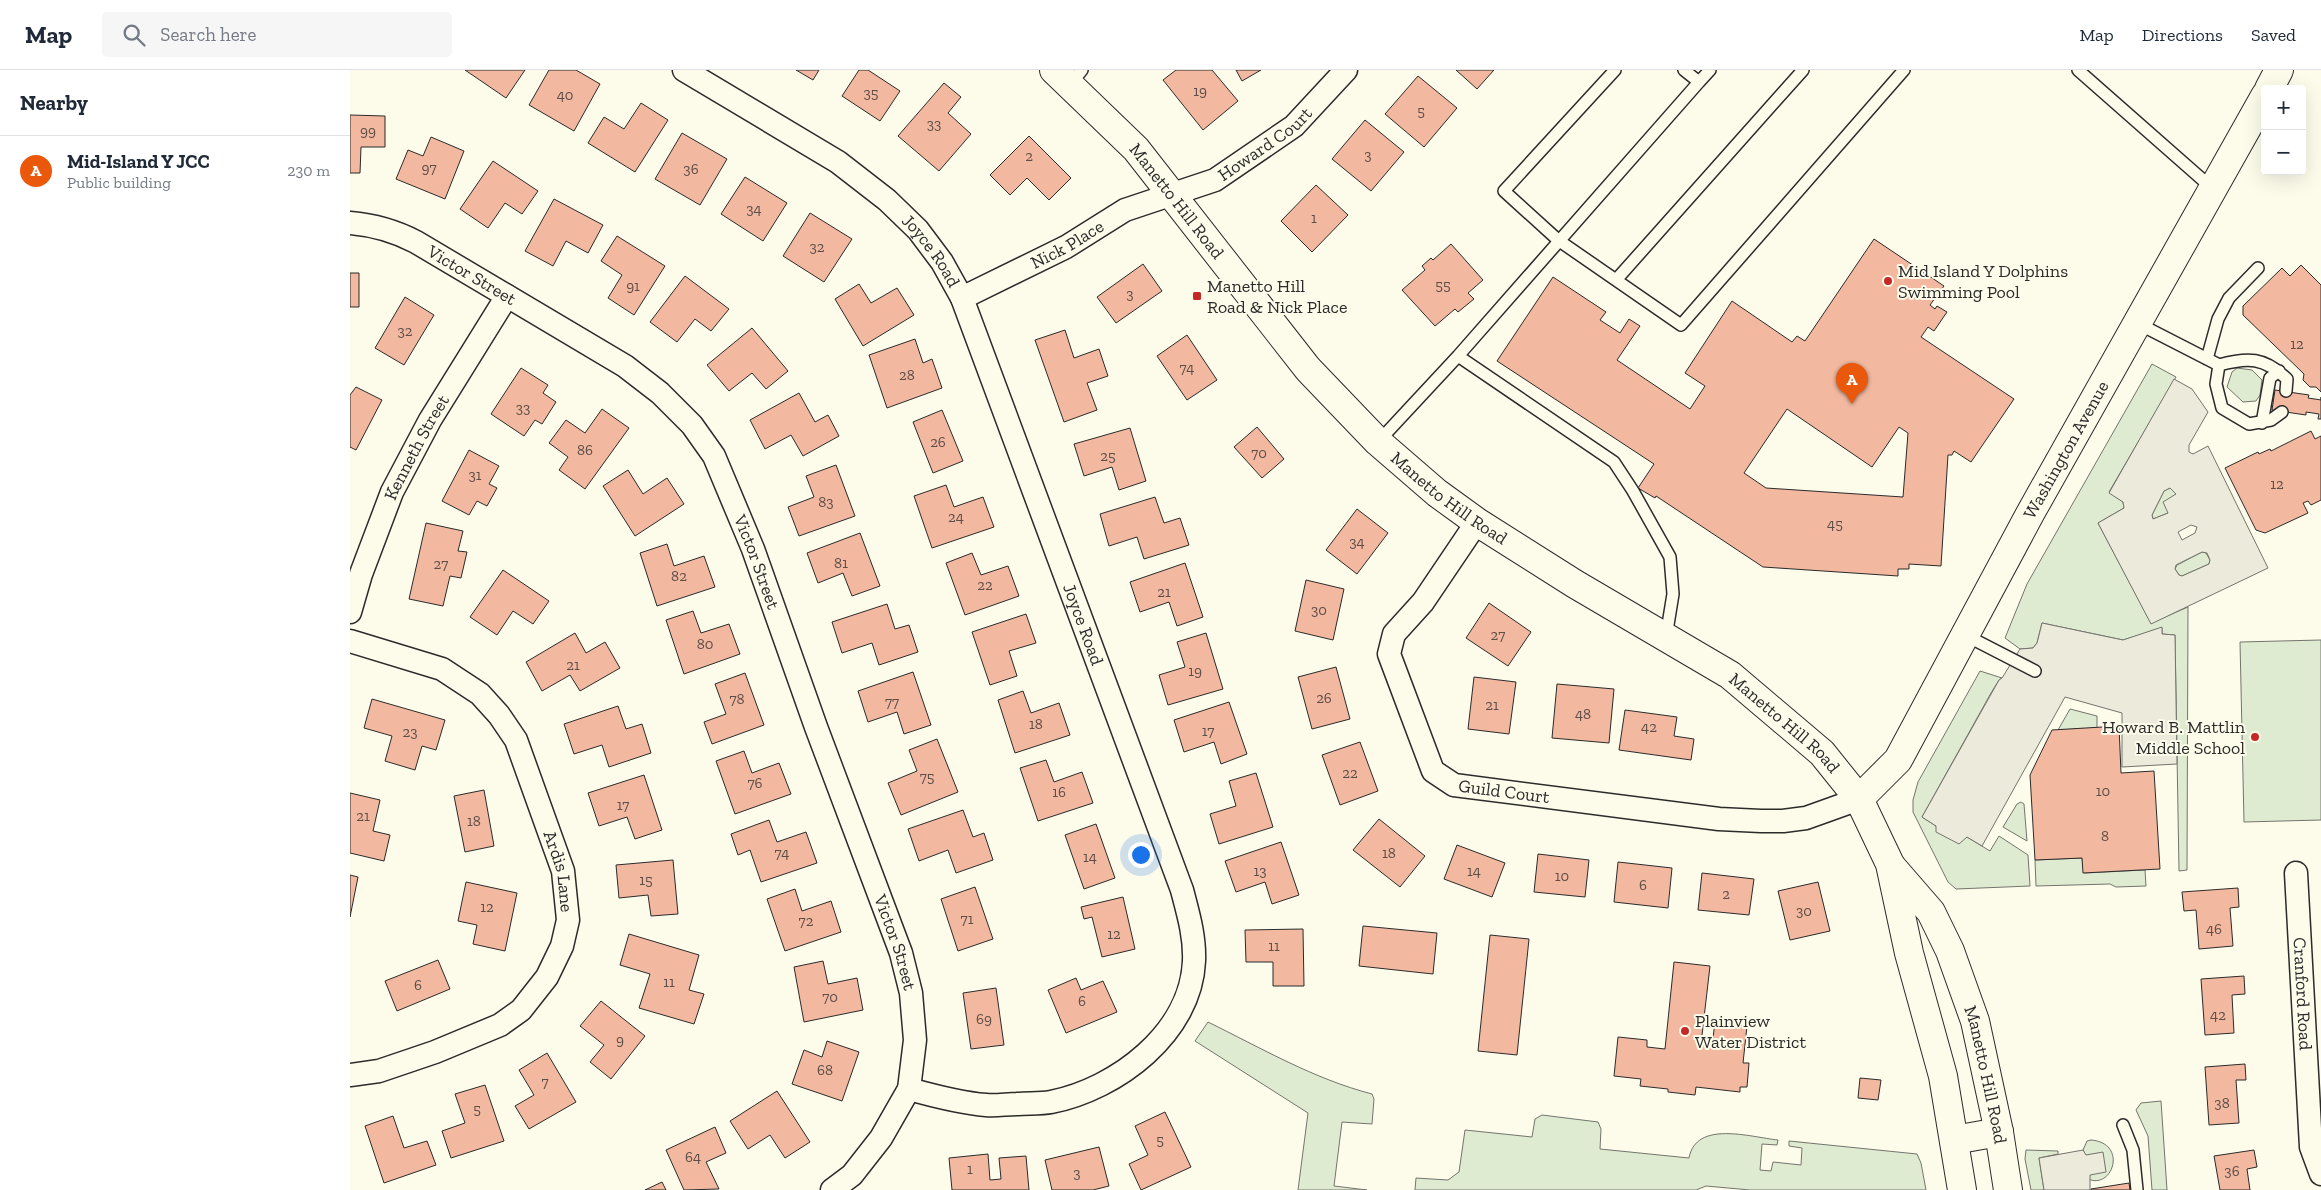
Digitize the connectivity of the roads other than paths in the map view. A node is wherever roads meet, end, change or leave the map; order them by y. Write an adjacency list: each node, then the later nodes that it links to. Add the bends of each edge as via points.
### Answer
1 (684, 70): 21 (street, Joyce Road, via 838,162 887,200 918,230 942,262)
2 (1346, 70): 15 (street, Howard Court, via 1294,126 1215,180)
3 (1615, 70): 17 (lane, via 1504,191)
4 (1684, 70): 11 (lane)
5 (1710, 70): 11 (lane)
6 (1803, 70): 19 (lane)
7 (1904, 70): 19 (lane, via 1681,325)
8 (2078, 70): 14 (lane)
9 (2279, 70): 12 (main road)
10 (1069, 75): 15 (main road, Manetto Hill Road, via 1136,149)
11 (1699, 82): 17 (lane)
12 (2270, 85)
13 (2261, 103): 14 (main road, Washington Avenue)
14 (2212, 188): 22 (main road, Washington Avenue)
15 (1170, 195): 21 (street, Nick Place, via 1124,210 1066,247); 30 (main road, Manetto Hill Road, via 1308,369)
16 (350, 223): 20 (street, Victor Street, via 395,231)
17 (1558, 240): 19 (lane); 23 (lane)
18 (2258, 268): 24 (lane, via 2229,298 2218,319)
19 (1616, 280)
20 (507, 296): 32 (street, Kenneth Street, via 430,420 392,492); 42 (street, Victor Street, via 625,366 660,392 692,425 714,456 753,549 901,953 911,992 915,1040)
21 (962, 298): 42 (street, Joyce Road, via 1182,890 1191,921 1194,962 1187,994 1162,1039 1138,1062 1099,1086 1051,1102 988,1106)
22 (2137, 323): 24 (lane); 33 (main road, Washington Avenue)
23 (1458, 356): 30 (lane); 34 (lane, via 1614,462 1670,557 1673,594)
24 (2207, 359): 25 (lane)
25 (2219, 365): 26 (lane, via 2239,359 2264,361); 29 (lane, via 2216,384 2222,408 2249,424)
26 (2279, 371): 27 (lane, via 2287,379); 29 (lane, via 2270,378)
27 (2286, 391)
28 (2282, 412): 29 (lane)
29 (2262, 423)
30 (1378, 442): 31 (main road, Manetto Hill Road)
31 (1476, 522): 34 (main road, Manetto Hill Road); 37 (street, Guild Court, via 1423,602 1394,634 1389,654 1434,771 1454,785 1719,819 1783,821 1806,818)
32 (350, 612)
33 (1965, 635): 36 (lane); 37 (main road, Washington Avenue, via 1898,760)
34 (1666, 637): 37 (main road, Manetto Hill Road, via 1730,674 1822,754)
35 (350, 641): 41 (street, Ardis Lane, via 442,669 480,694 499,715 516,740 563,871 568,920 562,946 547,978 521,1010 500,1025 379,1071)
36 (2035, 671)
37 (1859, 799): 38 (main road, Manetto Hill Road)
38 (1890, 864): 44 (main road, Manetto Hill Road, via 1931,912 1950,951 1976,1021); 45 (main road, Manetto Hill Road, via 1909,953 1944,1076)
39 (2296, 873): 40 (street, Cranford Road)
40 (2311, 1006): 46 (street, Cranford Road, via 2311,1147)
41 (350, 1075)
42 (909, 1089): 47 (street, via 881,1138 852,1175)
43 (2123, 1125): 50 (lane, via 2133,1150)
44 (1999, 1132): 45 (main road); 49 (main road, Manetto Hill Road)
45 (1954, 1140): 48 (main road, Manetto Hill Road)
46 (2321, 1174)
47 (832, 1190)
48 (1962, 1190)
49 (2008, 1190)
50 (2137, 1190)

